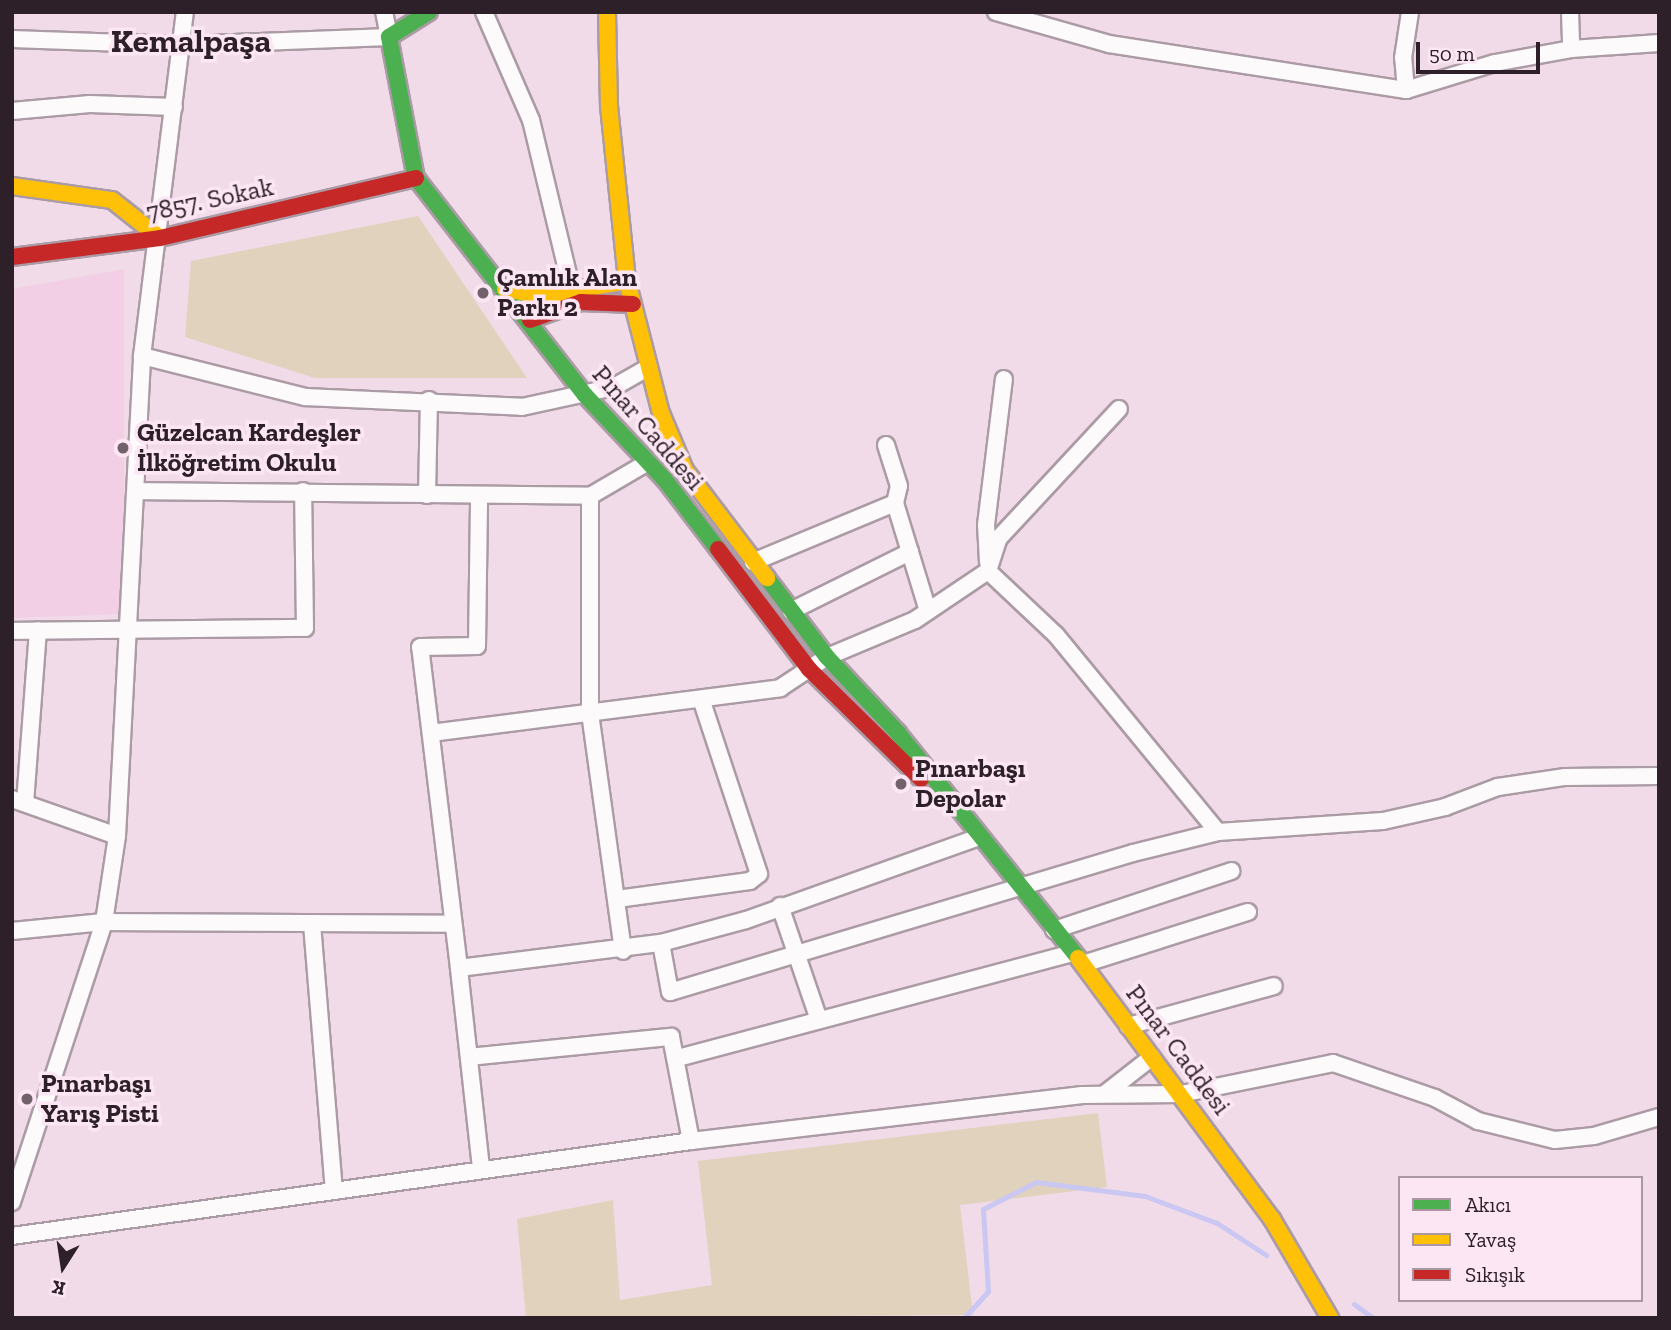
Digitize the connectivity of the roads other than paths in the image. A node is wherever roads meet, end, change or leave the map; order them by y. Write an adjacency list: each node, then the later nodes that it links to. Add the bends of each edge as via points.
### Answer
1 (185, 12): 12 (street)
2 (384, 12): 9 (street, Pınar Caddesi)
3 (429, 12): 9 (main road)
4 (484, 12): 23 (street, via 531,120)
5 (607, 12): 21 (main road, Pınar Caddesi, via 609,106)
6 (996, 12): 14 (street, via 1110,44)
7 (1409, 12): 14 (street, via 1403,58)
8 (1570, 12): 13 (street)
9 (390, 37): 12 (street); 17 (main road, Pınar Caddesi)
10 (12, 39): 12 (street)
11 (1659, 44): 13 (street)
12 (182, 45): 15 (street)
13 (1571, 49): 14 (street, via 1485,66)
14 (1406, 90)
15 (174, 107): 16 (street, via 90,104); 19 (street)
16 (12, 111)
17 (416, 178): 19 (main road, 7857. Sokak); 22 (main road, Pınar Caddesi)
18 (12, 186): 19 (main road, via 112,201)
19 (160, 238): 20 (main road, 7857. Sokak); 26 (street)
20 (12, 257)
21 (627, 281): 23 (main road); 24 (main road, Pınar Caddesi)
22 (505, 289): 23 (main road, via 542,296); 25 (main road, Pınar Caddesi)
23 (572, 291)
24 (633, 304): 25 (main road, via 581,302); 27 (main road, Pınar Caddesi)
25 (530, 320): 29 (main road, Pınar Caddesi)
26 (142, 356): 30 (street, via 305,397); 36 (street)
27 (649, 367): 29 (street, via 634,379); 34 (main road, Pınar Caddesi, via 661,413)
28 (1004, 379): 44 (street, via 986,525)
29 (585, 395): 30 (street, via 522,407); 33 (main road, Pınar Caddesi)
30 (429, 400): 38 (street)
31 (1119, 409): 44 (street, via 999,538)
32 (886, 445): 41 (street, via 899,486)
33 (648, 462): 35 (main road, Pınar Caddesi); 40 (street)
34 (685, 470): 35 (main road); 43 (main road, Pınar Caddesi)
35 (665, 480): 51 (main road, Pınar Caddesi)
36 (136, 491): 37 (street); 47 (street)
37 (303, 491): 38 (street); 47 (street, via 305,628)
38 (428, 495): 39 (street)
39 (479, 496): 40 (street); 54 (street, via 477,646 420,647)
40 (590, 496): 53 (street)
41 (895, 503): 42 (street); 43 (street)
42 (910, 552): 45 (street); 46 (street)
43 (753, 562): 45 (main road, Pınar Caddesi)
44 (988, 571): 46 (street); 58 (street, via 1056,635)
45 (791, 611): 50 (main road, Pınar Caddesi)
46 (928, 611): 50 (street)
47 (130, 628): 48 (street); 59 (street)
48 (38, 630): 49 (street); 56 (street)
49 (12, 631)
50 (827, 657): 51 (street); 57 (main road, Pınar Caddesi, via 898,733)
51 (809, 669): 52 (street, via 776,689); 57 (main road, Pınar Caddesi)
52 (701, 699): 53 (street); 62 (street, via 759,874 750,881)
53 (590, 713): 54 (street); 62 (street)
54 (431, 733): 67 (street)
55 (1659, 776): 58 (street, via 1565,777 1498,787 1446,807 1383,821)
56 (19, 801): 59 (street)
57 (974, 830): 61 (main road, Pınar Caddesi); 63 (street)
58 (1218, 832): 61 (street)
59 (117, 835): 65 (street)
60 (1231, 871): 68 (street)
61 (1020, 886): 68 (main road, Pınar Caddesi); 72 (street)
62 (617, 900): 71 (street)
63 (780, 906): 70 (street); 72 (street)
64 (1248, 912): 73 (street)
65 (103, 922): 66 (street); 69 (street); 87 (street)
66 (312, 923): 67 (street); 86 (street)
67 (453, 924): 74 (street)
68 (1054, 930): 73 (main road, Pınar Caddesi)
69 (12, 931)
70 (661, 943): 71 (street); 72 (street, via 670,992)
71 (623, 951): 74 (street)
72 (795, 955): 76 (street)
73 (1078, 958): 76 (street); 77 (main road, Pınar Caddesi)
74 (459, 968): 78 (street)
75 (1274, 986): 77 (street)
76 (819, 1020): 80 (street)
77 (1128, 1026): 79 (main road, Pınar Caddesi)
78 (469, 1057): 80 (street, via 671,1037); 85 (street)
79 (1152, 1057): 81 (street); 82 (main road, Pınar Caddesi)
80 (678, 1058): 84 (street)
81 (1106, 1093): 82 (street); 84 (street)
82 (1181, 1094): 83 (street, via 1333,1063 1434,1098 1478,1121 1555,1140 1594,1136); 89 (main road, Pınar Caddesi, via 1272,1219)
83 (1659, 1117)
84 (691, 1141): 85 (street)
85 (481, 1168): 86 (street)
86 (334, 1188): 88 (street)
87 (12, 1202)
88 (12, 1236)
89 (1330, 1318)

